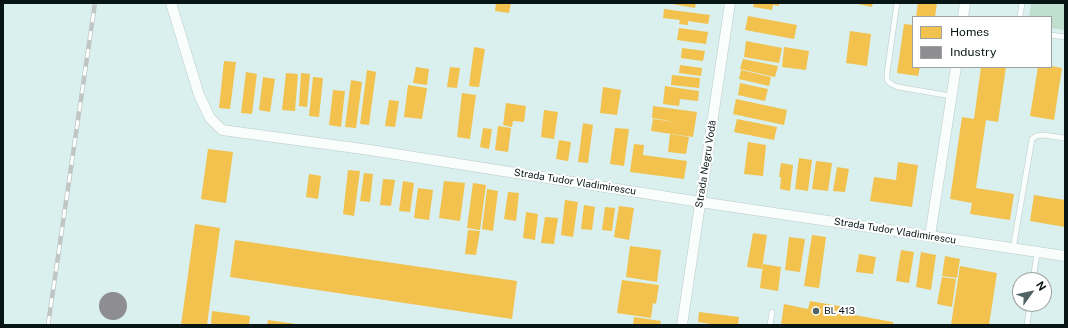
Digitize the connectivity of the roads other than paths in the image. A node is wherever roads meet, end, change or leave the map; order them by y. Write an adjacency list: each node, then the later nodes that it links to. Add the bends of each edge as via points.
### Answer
1 (171, 3): 13 (street, Strada Tudor Vladimirescu, via 200,95 210,118 222,130 370,150)
2 (730, 3): 13 (street, Strada Negru Vodă)
3 (897, 3): 11 (lane, via 887,80 898,87)
4 (965, 3): 6 (street)
5 (1022, 3): 7 (lane)
6 (963, 16)
7 (1020, 16)
8 (1052, 35): 9 (lane)
9 (1065, 37)
10 (956, 68): 11 (street)
11 (951, 96): 14 (street)
12 (1064, 138): 15 (lane, via 1043,135 1032,138)
13 (700, 202): 14 (street, Strada Tudor Vladimirescu); 21 (street, Strada Negru Vodă)
14 (930, 236): 15 (street, Strada Tudor Vladimirescu)
15 (1013, 249): 16 (street, Strada Tudor Vladimirescu)
16 (1037, 252): 17 (street, Strada Tudor Vladimirescu); 18 (lane)
17 (1065, 256)
18 (1034, 272)
19 (772, 312): 22 (lane)
20 (1029, 312): 23 (lane)
21 (682, 325)
22 (770, 325)
23 (1027, 325)

